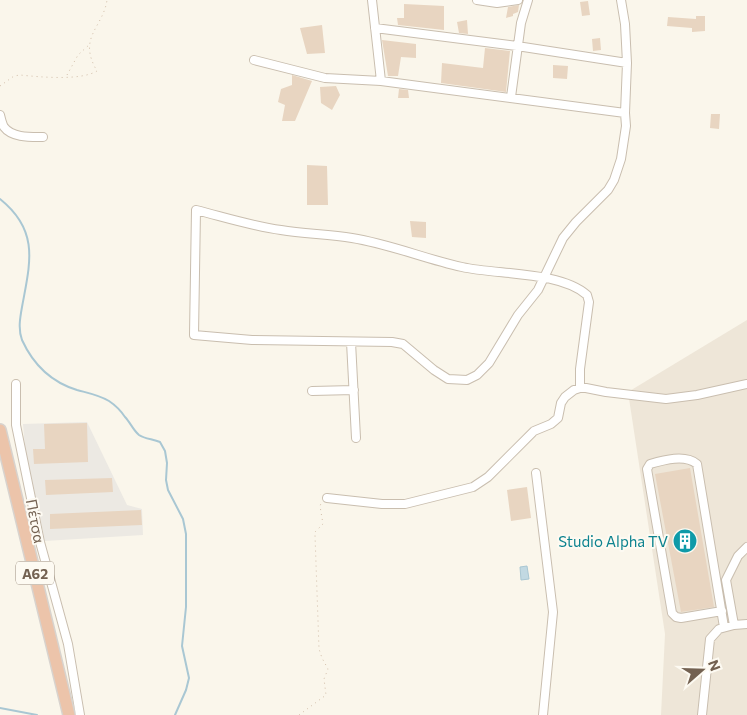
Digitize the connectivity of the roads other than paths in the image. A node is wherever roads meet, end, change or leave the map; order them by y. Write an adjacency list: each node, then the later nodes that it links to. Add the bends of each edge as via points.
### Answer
1 (372, 0): 6 (street)
2 (477, 0): 3 (street, via 497,3)
3 (518, 0)
4 (528, 0): 7 (street)
5 (621, 0): 9 (street)
6 (376, 28): 7 (street); 10 (street)
7 (518, 46): 9 (street); 11 (street)
8 (254, 60): 10 (street, via 325,78)
9 (627, 63): 12 (street)
10 (381, 82): 11 (street)
11 (511, 97): 12 (street)
12 (625, 113): 15 (street, via 624,141 614,180 563,238)
13 (0, 115): 14 (street, via 4,127 11,132)
14 (43, 137)
15 (545, 277): 16 (street, via 489,363 467,380 448,379 403,344); 16 (street, via 463,267 352,238 280,230 196,210 194,335); 19 (street, via 583,291 588,298)
16 (352, 342): 20 (street)
17 (16, 384): 32 (street, Πέτσα, via 16,426 40,542 68,644)
18 (747, 384): 19 (street, via 666,399)
19 (580, 388): 25 (street, via 564,397 558,418 534,431 488,477 473,487 405,504)
20 (354, 390): 21 (street); 23 (street)
21 (312, 391)
22 (0, 430): 31 (highway, Α62)
23 (356, 438)
24 (536, 473): 33 (street, via 553,612)
25 (326, 498)
26 (747, 547): 29 (street, via 738,556 726,580)
27 (722, 611): 27 (street, via 697,464 681,458 650,464 647,469 672,613 681,618); 30 (street)
28 (747, 624): 29 (street)
29 (734, 625): 30 (street)
30 (724, 627): 34 (street, via 715,632 708,643)
31 (69, 715)
32 (80, 715)
33 (543, 715)
34 (702, 715)

